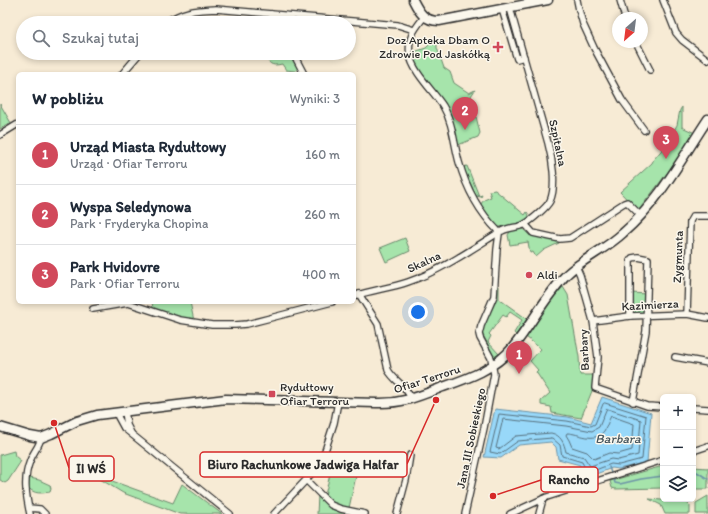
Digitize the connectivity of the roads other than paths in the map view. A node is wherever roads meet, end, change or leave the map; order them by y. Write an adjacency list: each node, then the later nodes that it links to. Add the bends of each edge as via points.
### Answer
1 (412, 0): 11 (street)
2 (548, 0): 6 (street)
3 (577, 0): 23 (street, via 578,10 594,48 622,100)
4 (620, 0): 7 (street)
5 (663, 0): 17 (street, via 682,40)
6 (506, 8): 11 (street, via 439,21); 27 (street, Szpitalna, via 524,57 548,143 553,172 550,201)
7 (624, 12)
8 (271, 14): 9 (street, via 216,9 193,10); 10 (street)
9 (175, 16)
10 (295, 16)
11 (424, 17): 13 (street)
12 (356, 21): 13 (street, via 401,25)
13 (414, 30): 28 (street, via 409,50 410,58 446,113 465,180 485,216)
14 (639, 48): 18 (street)
15 (134, 60): 19 (street)
16 (297, 60): 20 (street)
17 (708, 60)
18 (650, 70)
19 (124, 72)
20 (303, 72)
21 (708, 119): 25 (street, Ofiar Terroru, via 668,180)
22 (16, 125): 24 (street)
23 (644, 130)
24 (0, 135)
25 (640, 216): 27 (street, via 627,202 570,238 563,239 533,233); 29 (street, Ofiar Terroru, via 619,237)
26 (708, 216): 35 (street, Zygmunta, via 693,216 690,221)
27 (525, 224): 28 (street, Szpitalna)
28 (499, 232): 30 (street, Skalna, via 429,273 408,282); 42 (street, via 494,296 479,334)
29 (576, 266): 39 (street, Barbary); 42 (street, Ofiar Terroru, via 554,288 512,348)
30 (357, 295): 43 (street, via 378,324 388,370 407,390)
31 (122, 304): 34 (street)
32 (131, 304): 33 (street, via 180,320 212,325 235,325)
33 (324, 304)
34 (93, 309)
35 (687, 314): 37 (street, Kazimierza); 38 (street, Kazimierza)
36 (630, 316): 37 (street, Kazimierza); 37 (street, via 630,261 638,256 648,259); 39 (street, Kazimierza)
37 (647, 316): 45 (street)
38 (708, 318)
39 (593, 321): 45 (street, Barbary, via 598,357 595,388)
40 (675, 356): 41 (street)
41 (708, 363)
42 (493, 365): 43 (street, Ofiar Terroru, via 463,381); 64 (street, Jana III Sobieskiego, via 493,381)
43 (411, 399): 44 (street, Ofiar Terroru, via 388,404)
44 (338, 402): 49 (street, Ofiar Terroru, via 226,399); 56 (street, via 322,460)
45 (633, 402): 46 (street, Barbary)
46 (660, 407)
47 (696, 408): 48 (street)
48 (708, 409)
49 (121, 411): 51 (street, Ofiar Terroru, via 84,419); 60 (street, via 121,425)
50 (0, 427): 51 (street)
51 (40, 438): 58 (street, via 26,473)
52 (708, 446): 53 (street)
53 (696, 449)
54 (410, 455): 63 (street)
55 (660, 461): 57 (street)
56 (306, 480): 61 (street); 62 (street, via 331,505)
57 (543, 499): 65 (street); 66 (street)
58 (30, 511): 59 (street, via 40,509)
59 (45, 514)
60 (230, 514)
61 (274, 514)
62 (364, 514)
63 (397, 514)
64 (466, 514)
65 (510, 514)
66 (539, 514)

